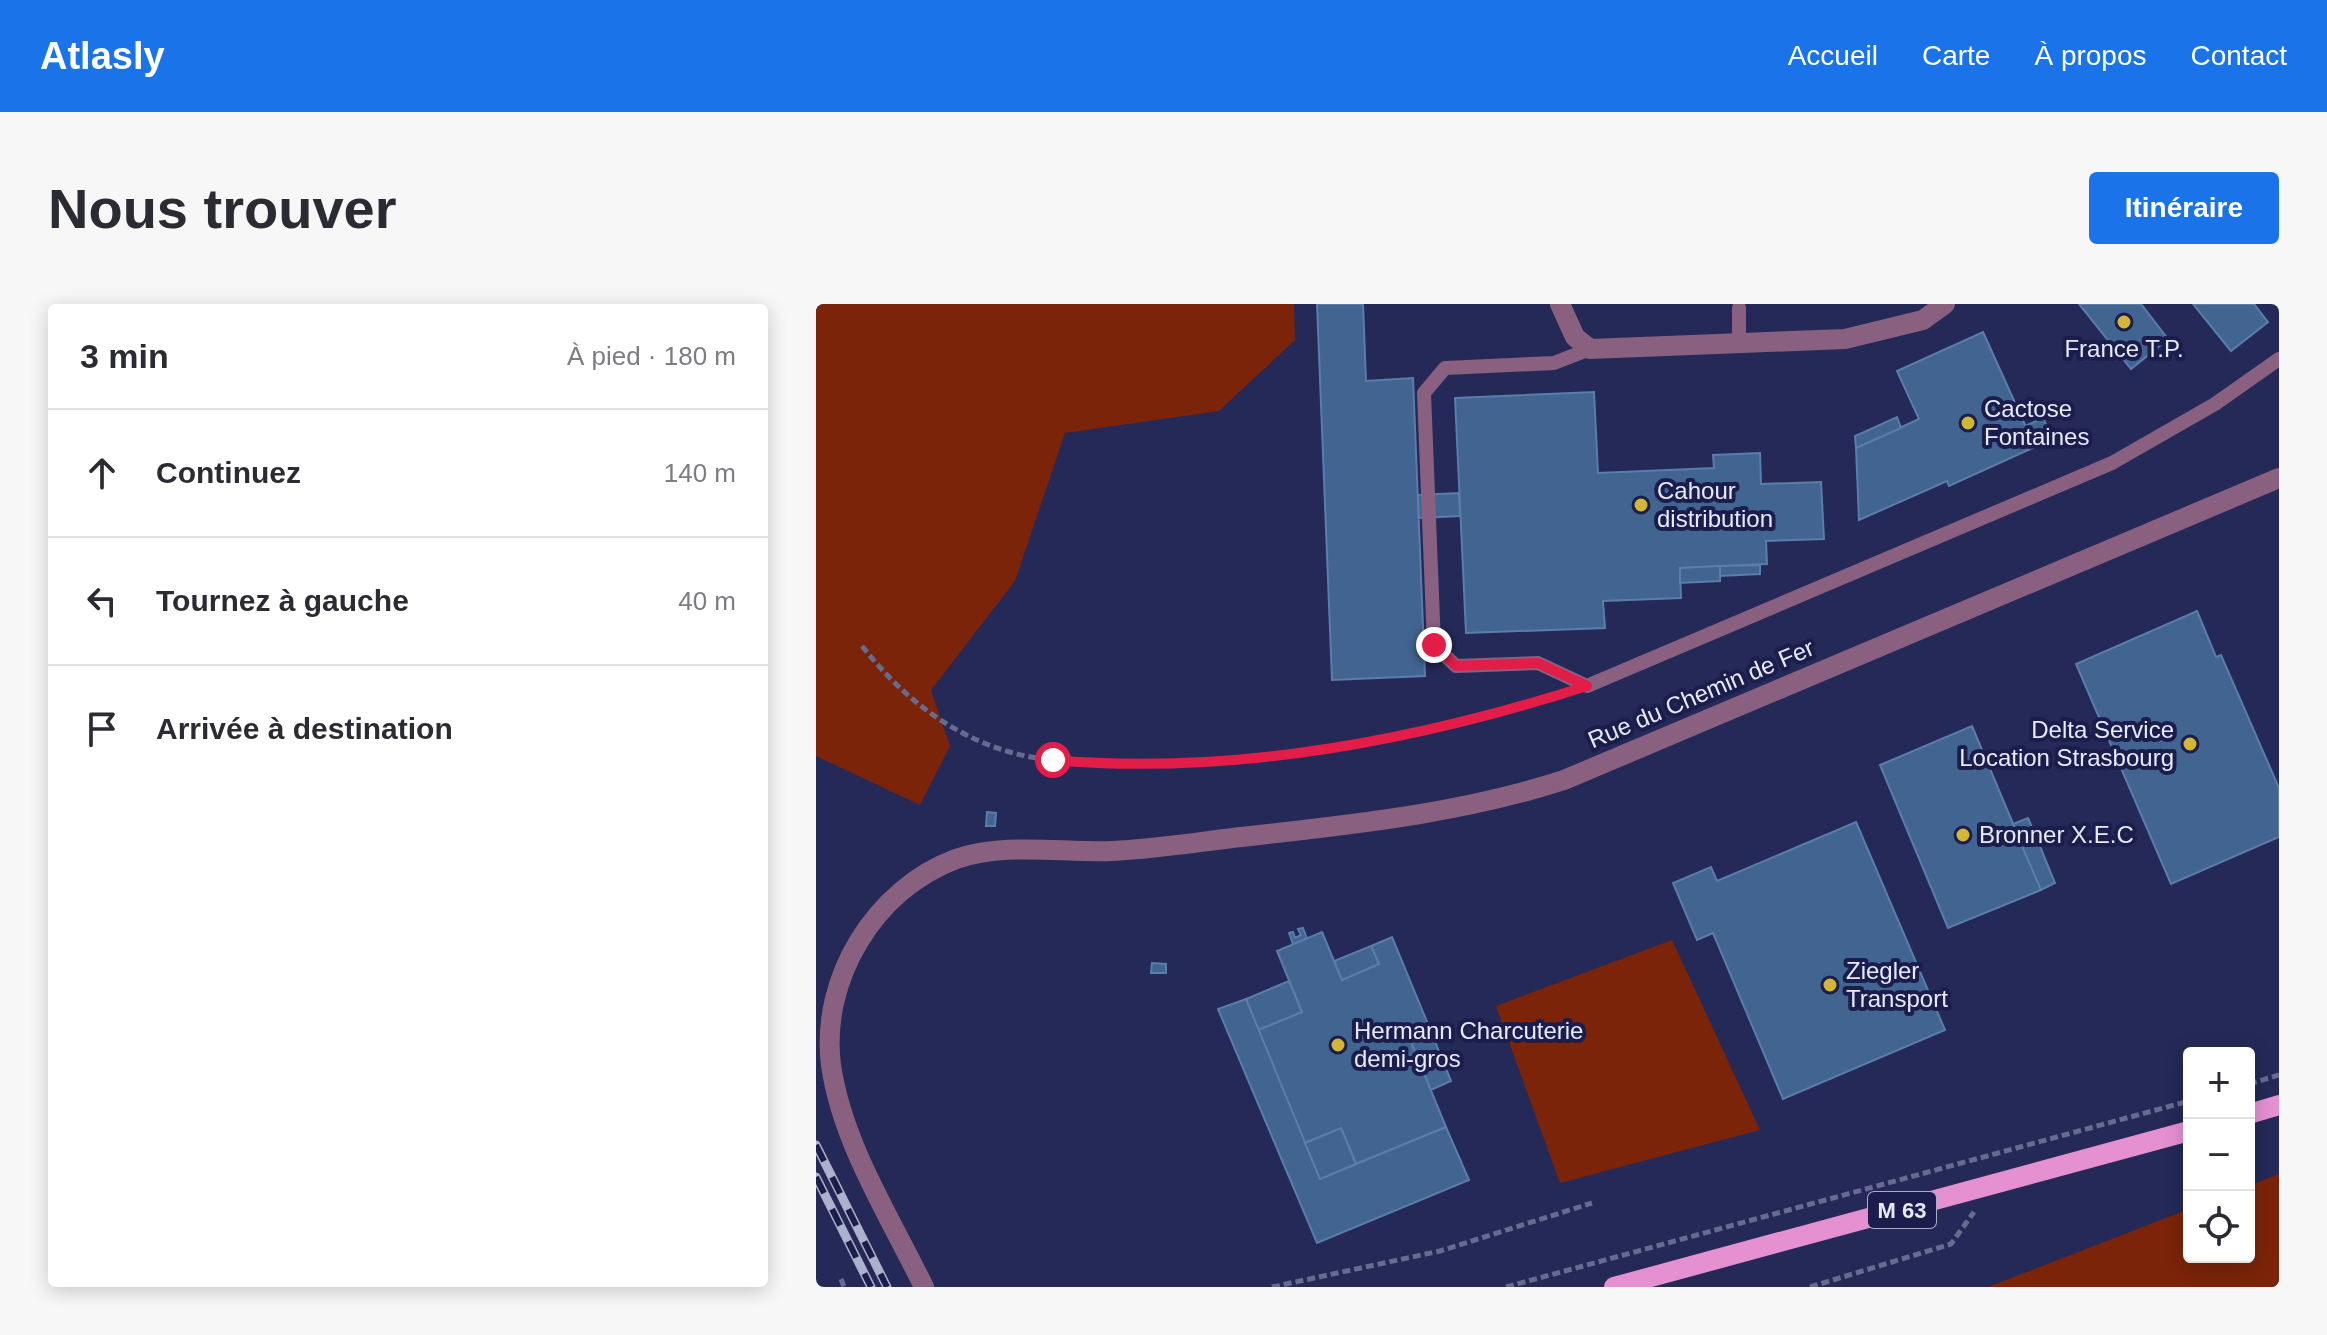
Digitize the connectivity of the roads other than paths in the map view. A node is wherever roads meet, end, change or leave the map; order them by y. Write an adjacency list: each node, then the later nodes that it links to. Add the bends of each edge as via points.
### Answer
1 (1560, 304): 5 (street, via 1575,337)
2 (1945, 304): 4 (street, via 1923,320 1845,339)
3 (1739, 308): 4 (lane)
4 (1739, 343): 5 (street)
5 (1590, 349): 6 (lane, via 1554,363 1445,368 1424,393 1434,645 1456,666 1538,663 1587,686 2112,463 2215,404)
6 (2279, 359)
7 (2279, 478): 11 (street, Rue du Chemin de Fer, via 1525,793 1410,817 1114,851 990,852 958,858 931,871 872,920 852,950 829,1028 837,1100)
8 (2279, 1105): 9 (main road)
9 (2255, 1112)
10 (2183, 1133): 12 (main road, M 63)
11 (924, 1287)
12 (1614, 1287)

